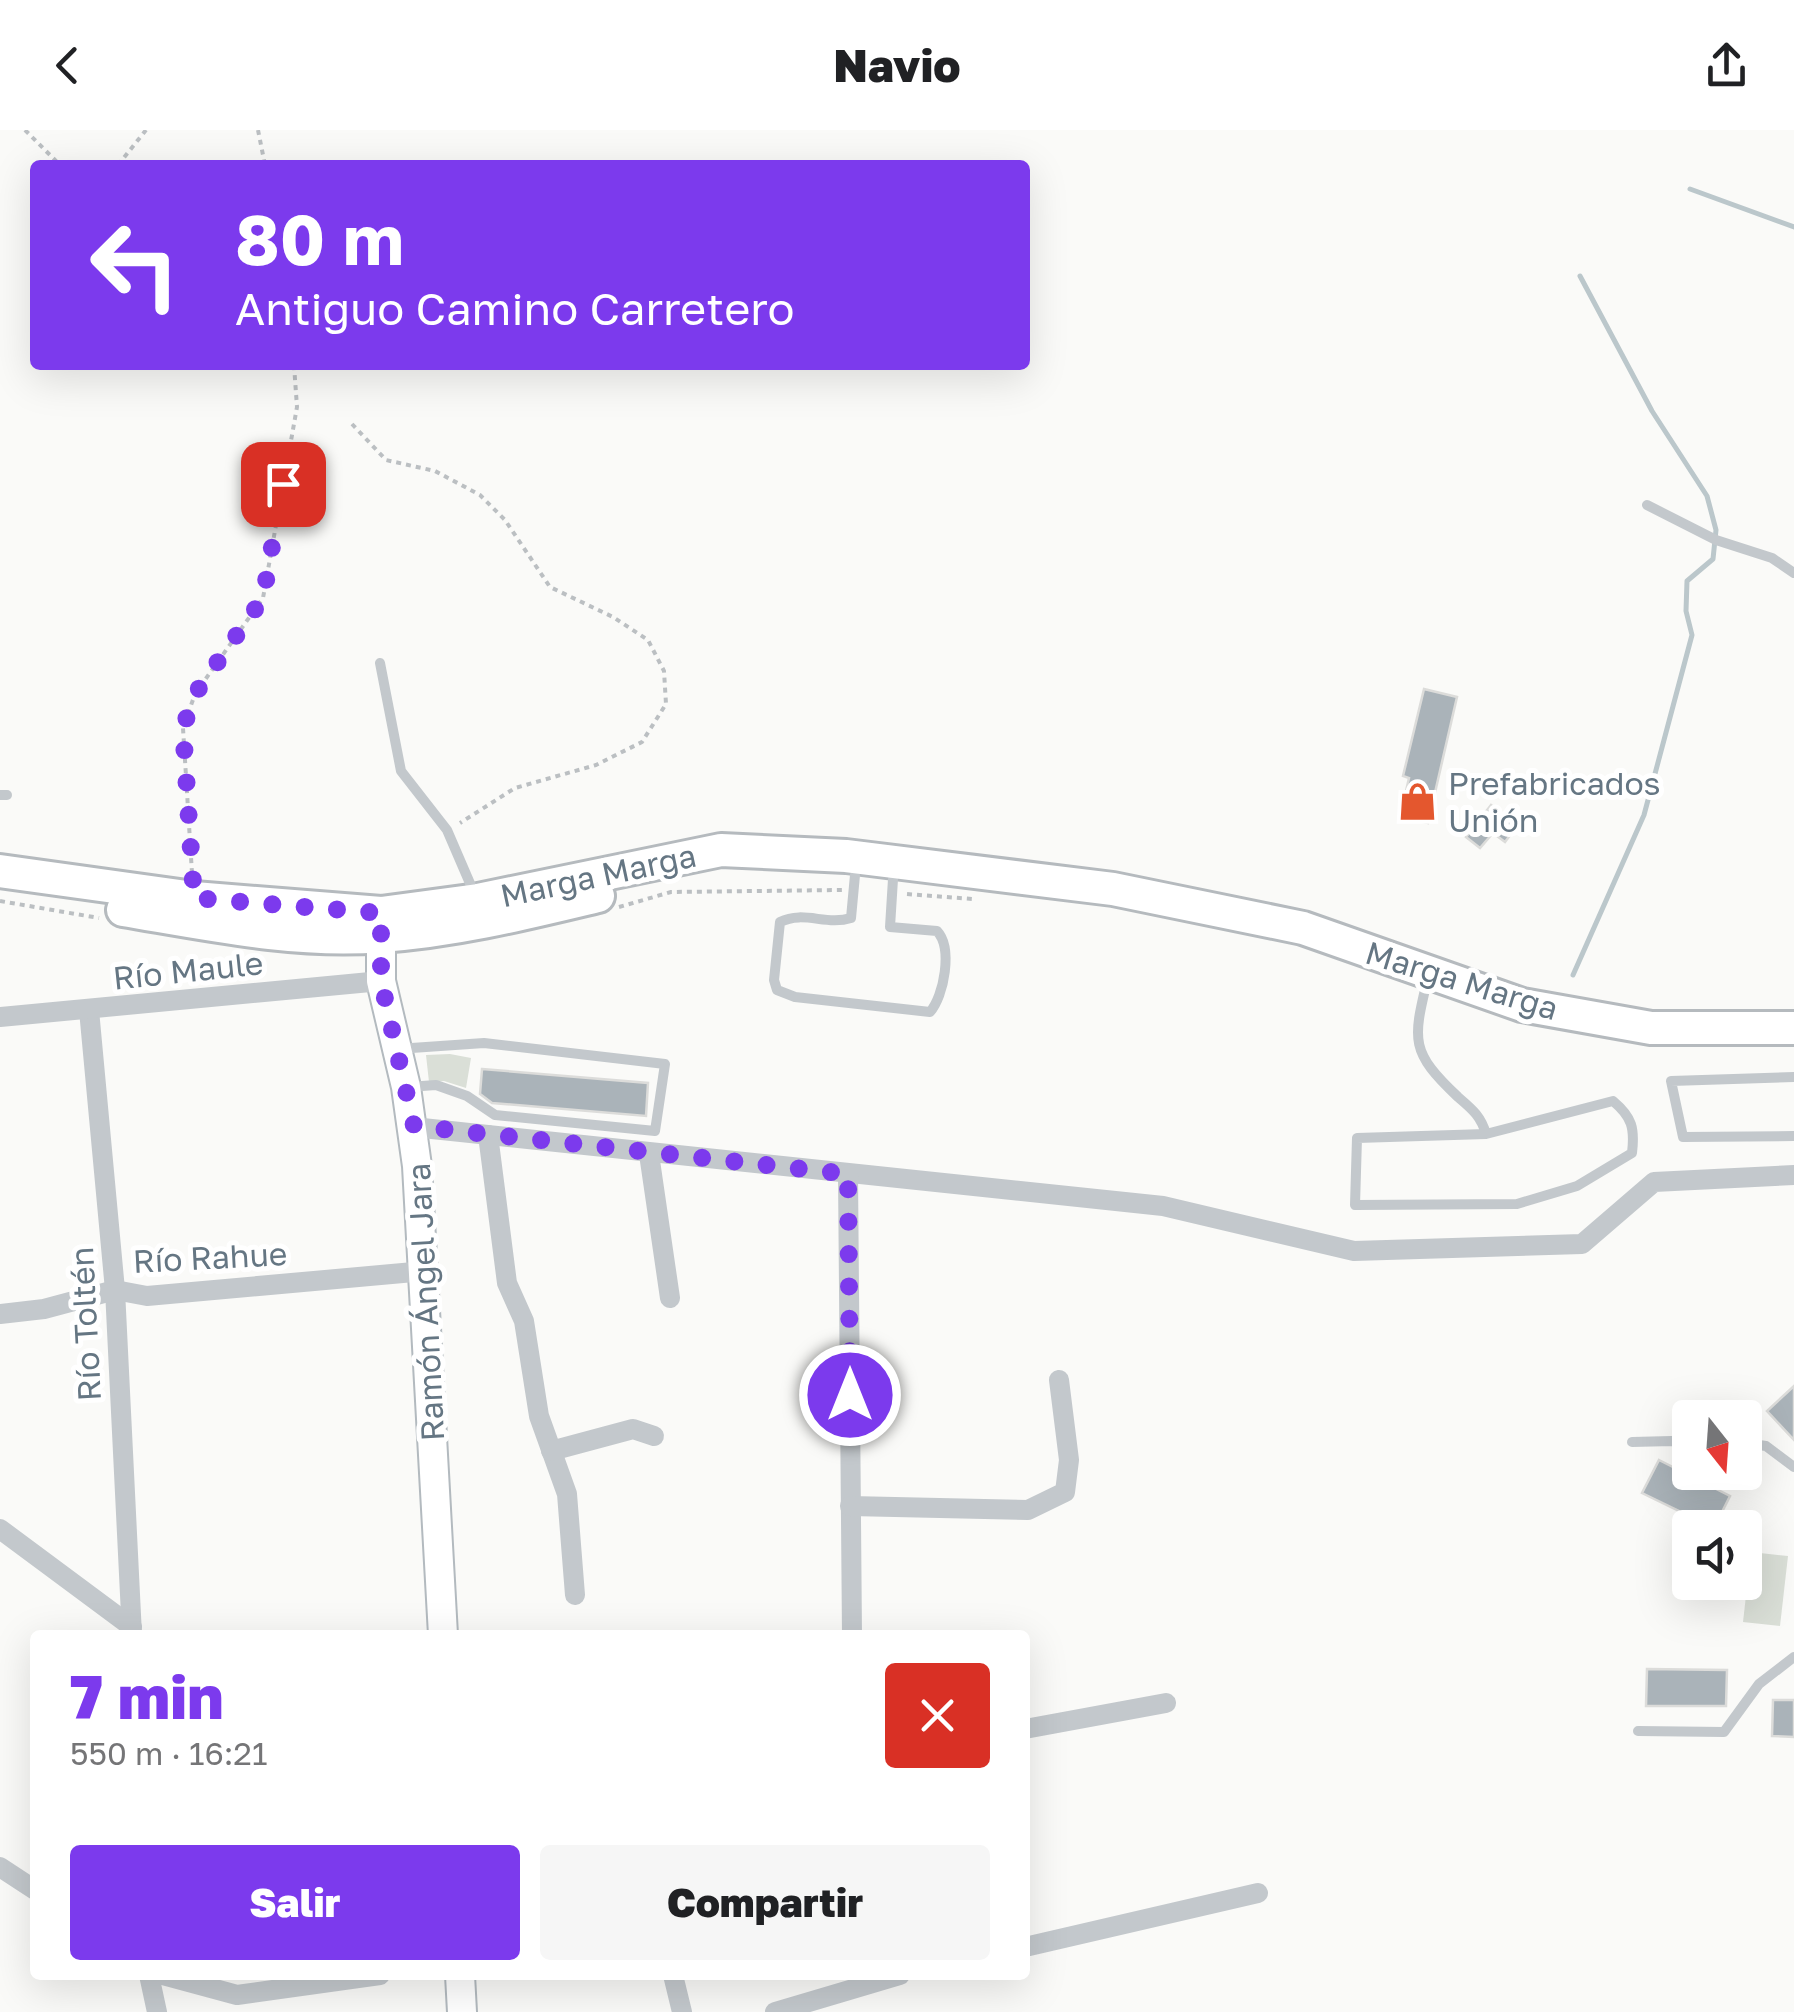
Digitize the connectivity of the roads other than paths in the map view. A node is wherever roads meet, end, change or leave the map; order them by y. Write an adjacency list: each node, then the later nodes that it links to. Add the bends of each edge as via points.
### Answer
1 (1647, 505): 2 (lane, via 1716,540 1772,558)
2 (1794, 574)
3 (380, 663): 8 (lane, via 401,771 447,830)
4 (0, 871): 10 (main road, Marga Marga)
5 (855, 882): 6 (main road, Marga Marga); 6 (lane, via 851,918 794,915 780,922 777,990 930,1012 939,1001 946,944 937,932 890,928); 10 (main road, Marga Marga, via 716,872 488,922)
6 (892, 886): 9 (main road, Marga Marga)
7 (0, 892): 10 (main road, Marga Marga, via 328,937)
8 (478, 900): 9 (main road, Marga Marga, via 721,850 922,864 1112,889); 10 (main road, Marga Marga)
9 (1194, 908): 11 (main road, Marga Marga, via 1303,928)
10 (381, 925): 12 (main road, Ramón Ángel Jara)
11 (1428, 976): 15 (main road, Marga Marga, via 1522,1005 1651,1028); 20 (lane, via 1417,1051 1482,1118)
12 (381, 981): 13 (street, Río Maule); 16 (main road, Ramón Ángel Jara)
13 (89, 1010): 14 (street, Río Maule); 27 (street, Río Toltén)
14 (0, 1017)
15 (1794, 1028)
16 (396, 1049): 18 (main road, Ramón Ángel Jara); 18 (lane, via 484,1043 665,1064 655,1131 495,1115 436,1086)
17 (1794, 1078): 22 (lane, via 1672,1081 1684,1137)
18 (406, 1088): 19 (main road, Ramón Ángel Jara)
19 (414, 1126): 21 (street); 26 (main road, Ramón Ángel Jara)
20 (1486, 1134): 20 (lane, via 1356,1138 1354,1205 1517,1204 1577,1186 1632,1152 1635,1130 1612,1101)
21 (488, 1135): 23 (street); 35 (street, via 507,1283 524,1322)
22 (1794, 1136)
23 (649, 1154): 24 (street); 28 (street)
24 (848, 1174): 25 (street, via 1163,1206 1354,1252 1582,1244 1654,1182); 37 (street)
25 (1794, 1175)
26 (425, 1271): 27 (street, Río Rahue, via 147,1296); 42 (main road, Ramón Ángel Jara)
27 (116, 1290): 29 (street, Río Rahue); 41 (street, Río Toltén)
28 (670, 1298)
29 (0, 1314)
30 (1059, 1380): 37 (street, via 1068,1460 1065,1492 1051,1503 1028,1510)
31 (654, 1436): 35 (street, via 632,1429)
32 (1672, 1441): 33 (lane)
33 (1632, 1442)
34 (1762, 1446): 36 (lane)
35 (551, 1451): 39 (street, via 567,1494)
36 (1794, 1466)
37 (850, 1506): 43 (street)
38 (0, 1529): 40 (street)
39 (576, 1595)
40 (131, 1630)
41 (132, 1630)
42 (443, 1630)
43 (852, 1630)
44 (1794, 1657): 47 (lane, via 1758,1684 1724,1732)
45 (1166, 1703): 46 (street)
46 (1030, 1728)
47 (1638, 1731)
48 (0, 1867): 49 (street)
49 (30, 1886): 50 (street)
50 (0, 1888)
51 (1258, 1894): 52 (street)
52 (1030, 1945)
53 (149, 1980): 59 (street)
54 (182, 1980): 55 (street, via 237,1995)
55 (344, 1980)
56 (460, 1980): 60 (main road)
57 (673, 1980): 61 (street)
58 (883, 1980): 62 (street)
59 (157, 2012)
60 (462, 2012)
61 (682, 2012)
62 (774, 2012)

